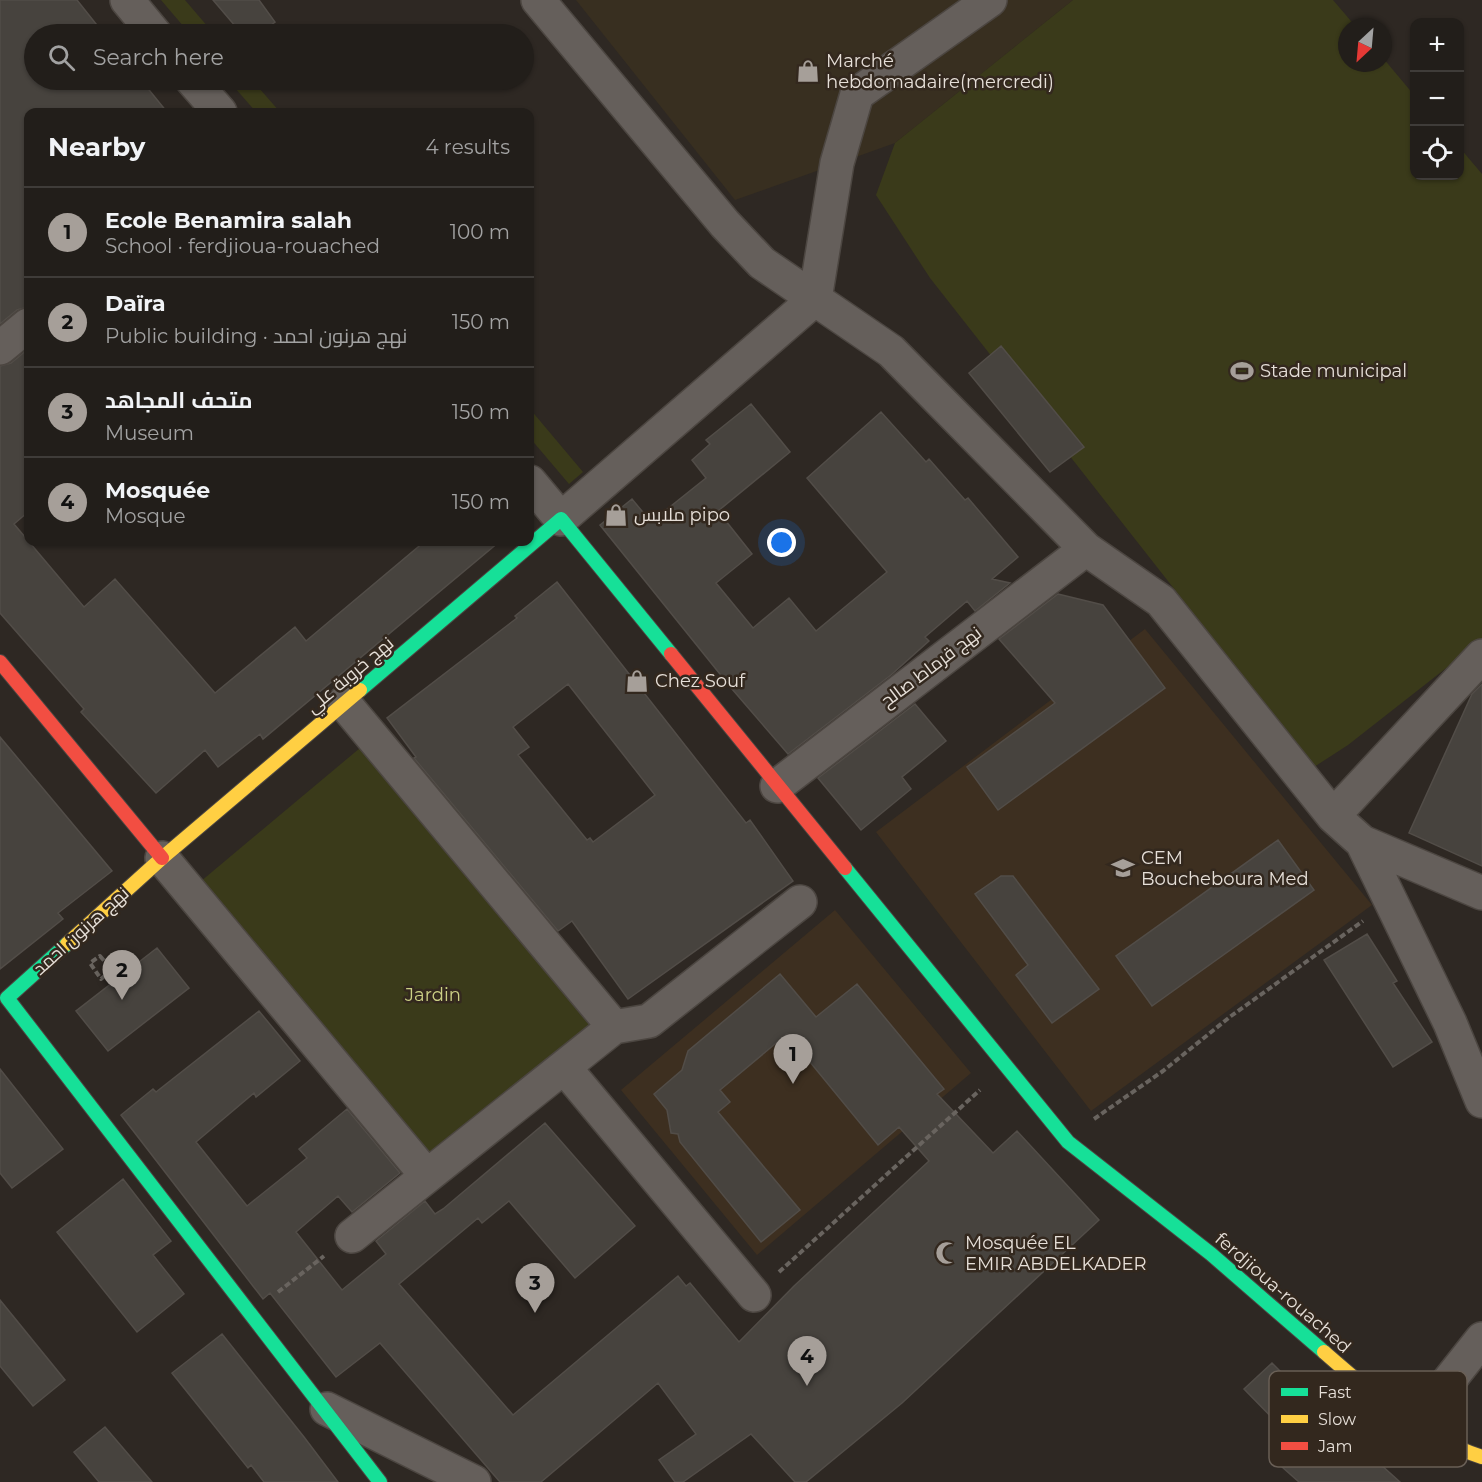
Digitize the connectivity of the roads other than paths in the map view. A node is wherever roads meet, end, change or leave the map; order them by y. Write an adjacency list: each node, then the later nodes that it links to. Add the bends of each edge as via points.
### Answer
1 (127, 0): 4 (street)
2 (538, 0): 7 (street, via 725,224 762,263)
3 (990, 0): 7 (street, via 857,94 837,163)
4 (147, 24)
5 (201, 90): 6 (street)
6 (216, 108)
7 (815, 299): 11 (street); 14 (street, via 891,351)
8 (24, 328): 9 (street)
9 (0, 348)
10 (534, 487): 11 (street)
11 (561, 519): 12 (main road, نهج خروبة علي); 18 (main road, ferdjioua-rouached)
12 (534, 542)
13 (529, 546): 17 (main road, نهج خروبة علي)
14 (1086, 549): 18 (street, نهج قرماط صالح); 19 (street, via 1161,601)
15 (1482, 656): 19 (street)
16 (0, 662): 21 (main road)
17 (344, 703): 21 (main road, نهج خروبة علي); 25 (street)
18 (777, 786): 32 (main road, ferdjioua-rouached, via 1068,1142 1211,1254)
19 (1333, 816): 20 (street)
20 (1362, 842): 22 (street); 27 (street, via 1450,1023)
21 (162, 858): 24 (main road, نهج هرنون احمد); 28 (street)
22 (1482, 893)
23 (800, 902): 25 (street, via 649,1021)
24 (3, 1001): 34 (main road, via 59,1062 249,1314)
25 (614, 1027): 26 (street)
26 (564, 1067): 28 (street); 30 (street)
27 (1482, 1101)
28 (428, 1176): 29 (street)
29 (351, 1236)
30 (754, 1295)
31 (1482, 1339): 33 (street)
32 (1346, 1371)
33 (1457, 1371)
34 (327, 1409): 37 (main road); 38 (street)
35 (1467, 1452): 36 (main road, ferdjioua-rouached)
36 (1482, 1457)
37 (380, 1482)
38 (474, 1482)

